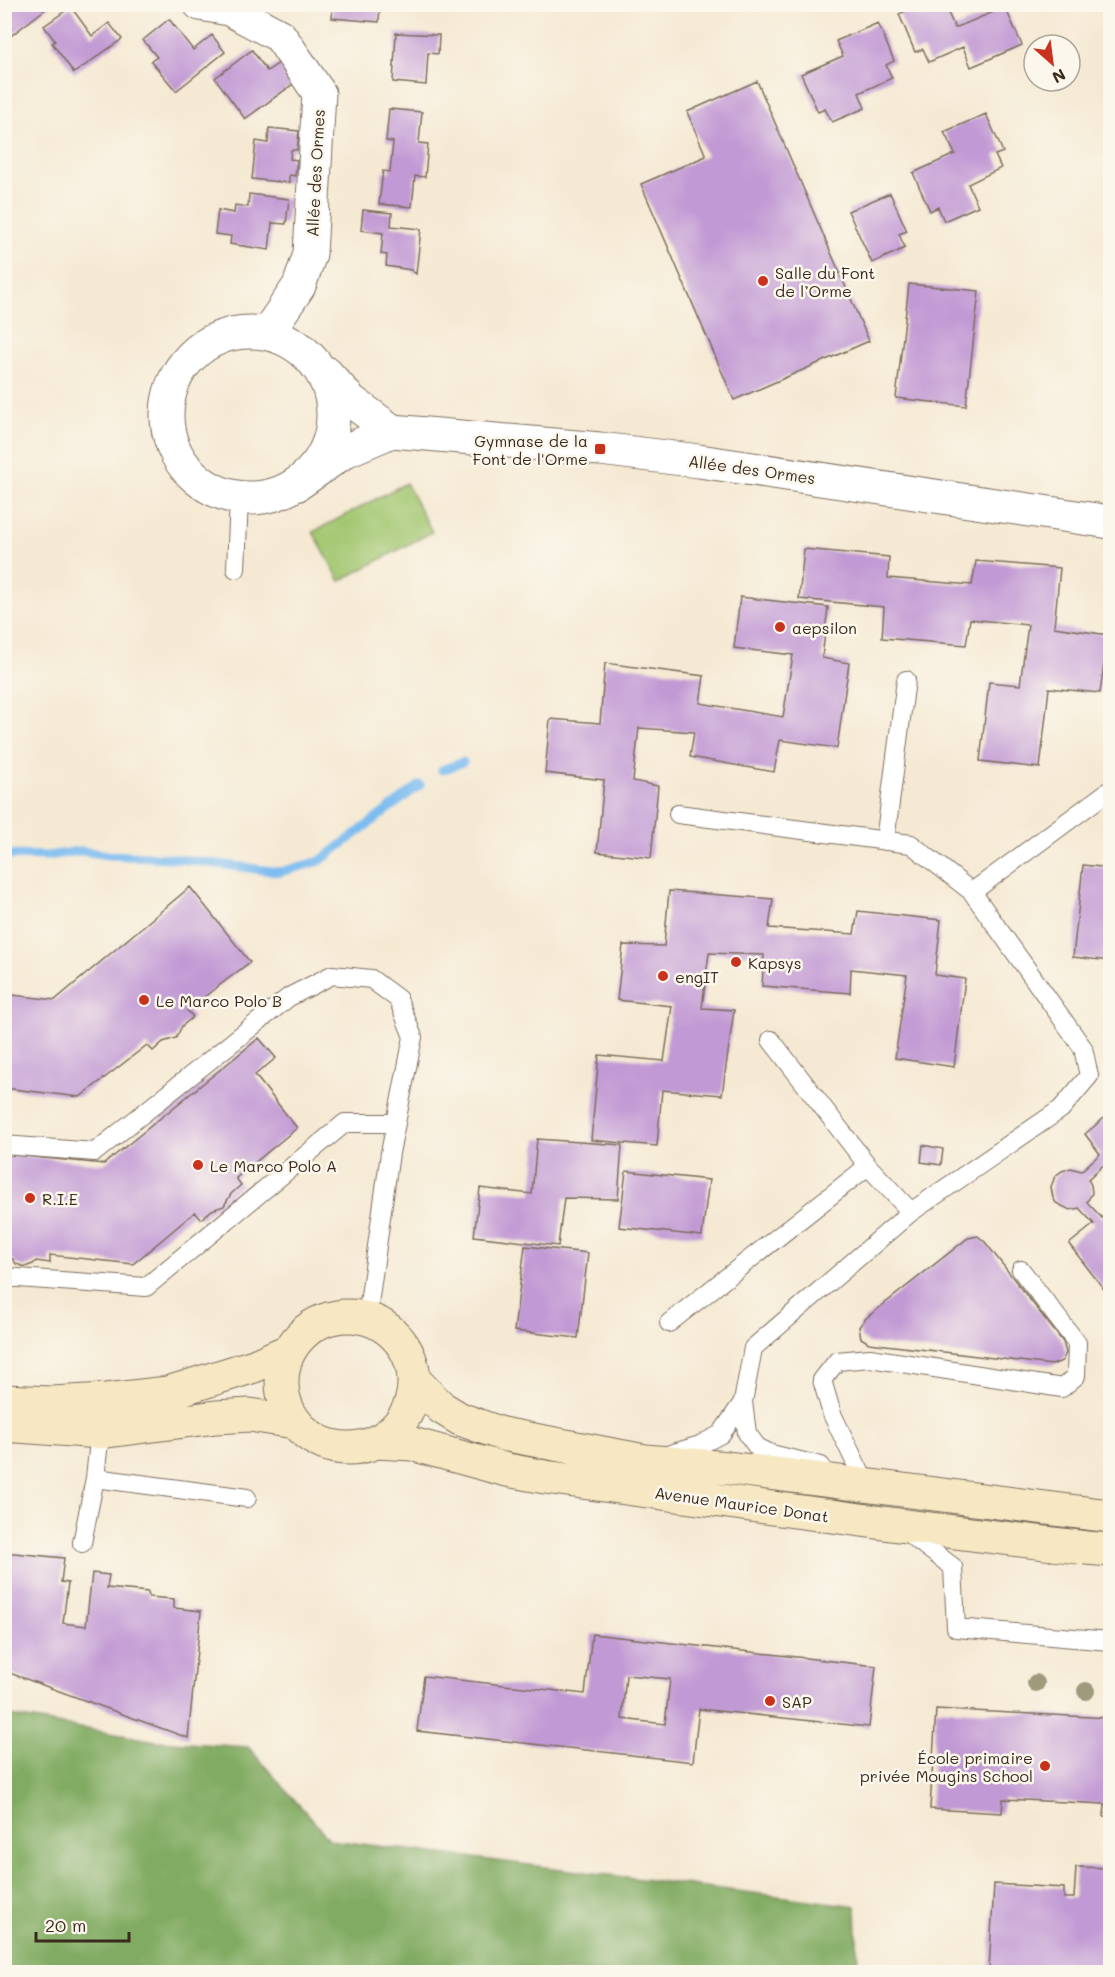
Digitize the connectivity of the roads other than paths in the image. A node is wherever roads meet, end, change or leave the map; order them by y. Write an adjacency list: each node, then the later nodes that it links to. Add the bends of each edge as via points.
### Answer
1 (221, 6): 2 (street, Allée des Ormes, via 280,36 319,93 310,254 299,286)
2 (267, 333): 3 (street, via 295,344); 6 (street, via 240,332 214,339 192,355 176,376 168,401 167,428 175,453 191,475 213,490)
3 (317, 364): 4 (street, via 350,400); 5 (street, via 330,388 334,416 330,442 317,466)
4 (392, 430): 5 (street, Allée des Ormes, via 345,451); 7 (street, Allée des Ormes, via 699,461)
5 (296, 485): 6 (street, via 259,499)
6 (239, 498): 8 (lane)
7 (1110, 522)
8 (236, 569)
9 (906, 680): 12 (lane)
10 (1110, 790): 13 (lane)
11 (678, 814): 12 (lane)
12 (885, 841): 13 (lane, via 911,843)
13 (972, 892): 18 (lane, via 1083,1048 1089,1076 1061,1109)
14 (771, 1040): 17 (lane)
15 (396, 1123): 16 (lane, via 413,1037 398,999 371,979 332,975 289,997 95,1152); 20 (lane, via 345,1123 146,1287); 21 (lane)
16 (4, 1145)
17 (868, 1166): 18 (lane); 22 (lane)
18 (910, 1212): 27 (lane, via 753,1348)
19 (1021, 1270): 33 (lane, via 1077,1343 1076,1376 1062,1388 870,1358 837,1361 822,1380 832,1414)
20 (4, 1277)
21 (367, 1318): 23 (main road, via 323,1320 304,1332); 24 (main road, via 395,1335 405,1348)
22 (669, 1323)
23 (290, 1350): 25 (main road, via 254,1366); 28 (main road, via 281,1386)
24 (414, 1380): 31 (main road, via 412,1399 404,1416); 32 (main road, Avenue Maurice Donat, via 451,1414 502,1434)
25 (168, 1393): 26 (main road, via 52,1403); 30 (lane, via 158,1403 119,1410 106,1420)
26 (4, 1401)
27 (742, 1402): 32 (lane, via 721,1434 700,1445); 33 (lane, via 747,1433 757,1447 771,1454)
28 (294, 1422): 30 (main road, via 249,1415); 31 (main road, via 330,1446 354,1448)
29 (4, 1425): 30 (main road)
30 (100, 1432): 34 (lane)
31 (376, 1442): 38 (main road, Avenue Maurice Donat, via 412,1444 545,1478)
32 (645, 1461): 35 (main road, Avenue Maurice Donat)
33 (862, 1476): 35 (lane)
34 (95, 1478): 36 (lane); 39 (lane)
35 (934, 1495): 37 (main road, Avenue Maurice Donat)
36 (247, 1498)
37 (1110, 1516)
38 (898, 1526): 40 (main road, Avenue Maurice Donat); 41 (lane, via 953,1567 956,1628)
39 (82, 1543)
40 (1110, 1550)
41 (1110, 1641)

